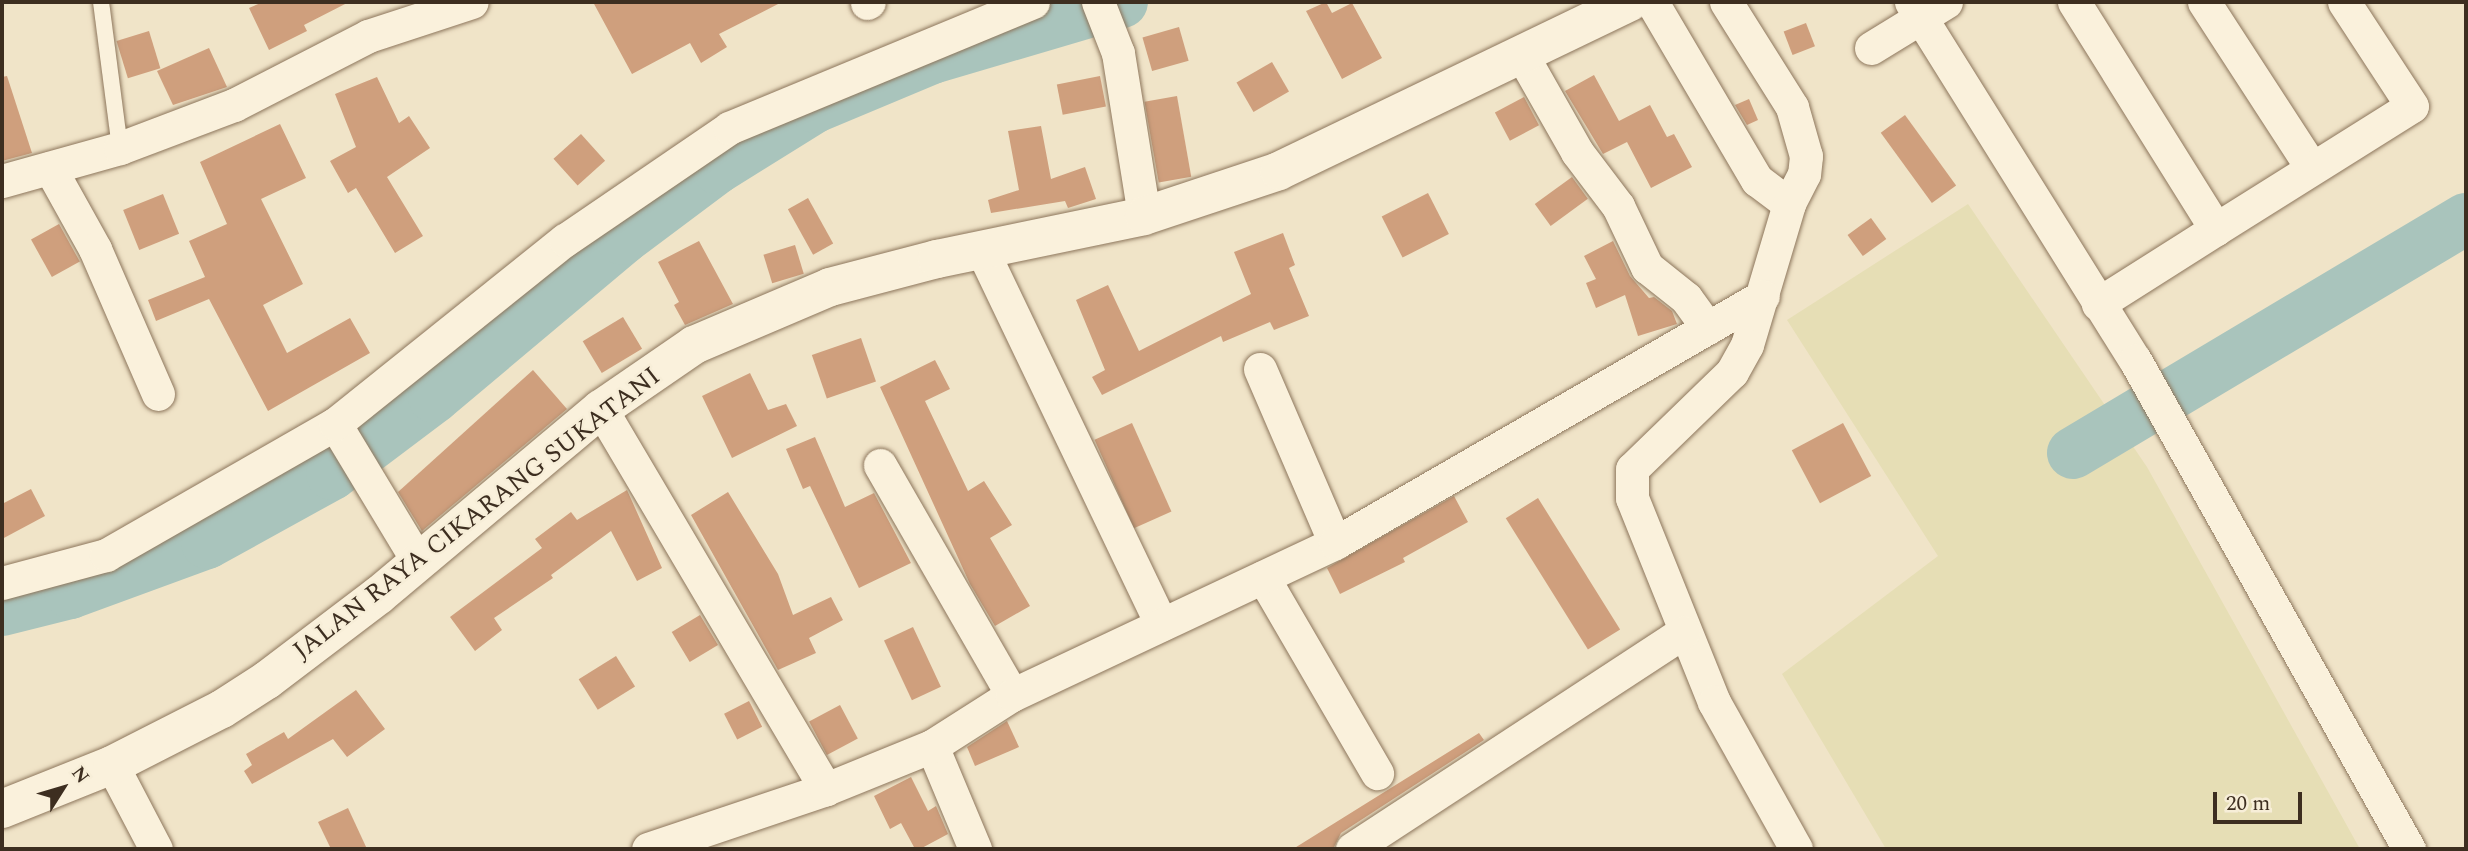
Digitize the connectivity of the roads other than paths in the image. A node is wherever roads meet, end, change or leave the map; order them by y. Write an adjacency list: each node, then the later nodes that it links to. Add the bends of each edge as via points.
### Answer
1 (101, 2): 14 (lane)
2 (472, 2): 14 (street, via 368,36 234,105)
3 (1033, 2): 28 (street, via 729,128 565,240)
4 (1098, 2): 19 (street, via 1118,53)
5 (1630, 2): 13 (main road, JALAN RAYA CIKARANG SUKATANI)
6 (1653, 2): 18 (street, via 1757,180)
7 (1726, 2): 18 (street, via 1792,107 1805,156 1804,174)
8 (2074, 2): 20 (street)
9 (2204, 2): 15 (street)
10 (2344, 2): 15 (street, via 2412,106)
11 (1926, 7): 12 (street); 23 (street)
12 (1871, 48)
13 (1522, 55): 19 (main road, JALAN RAYA CIKARANG SUKATANI, via 1279,171); 24 (street, via 1577,152 1618,206 1647,267 1686,298)
14 (120, 148): 16 (street)
15 (2312, 167): 20 (street)
16 (50, 168): 17 (street); 26 (street, via 95,250)
17 (2, 181)
18 (1789, 204): 22 (street)
19 (1144, 216): 21 (main road, JALAN RAYA CIKARANG SUKATANI)
20 (2216, 229): 23 (street)
21 (982, 250): 27 (main road, JALAN RAYA CIKARANG SUKATANI, via 830,287 771,311 694,345); 34 (street)
22 (1763, 296): 24 (street); 35 (street, via 1747,345 1732,372 1632,469 1632,498)
23 (2098, 304): 47 (street, via 2135,360)
24 (1707, 328): 30 (street)
25 (1260, 369): 30 (street)
26 (158, 394)
27 (601, 409): 31 (main road, JALAN RAYA CIKARANG SUKATANI); 40 (street)
28 (338, 431): 31 (street); 33 (street, via 106,555)
29 (880, 465): 36 (street)
30 (1335, 543): 32 (street)
31 (417, 560): 38 (main road, JALAN RAYA CIKARANG SUKATANI, via 267,680 222,709)
32 (1263, 577): 34 (street); 39 (street)
33 (2, 583)
34 (1161, 624): 36 (street)
35 (1685, 638): 45 (street); 46 (street, via 1714,702)
36 (1012, 695): 37 (street)
37 (932, 747): 40 (street); 44 (street)
38 (112, 765): 41 (main road, JALAN RAYA CIKARANG SUKATANI); 42 (street)
39 (1377, 773)
40 (826, 789): 43 (street)
41 (2, 809)
42 (156, 849)
43 (649, 849)
44 (975, 849)
45 (1352, 849)
46 (1796, 849)
47 (2409, 849)

